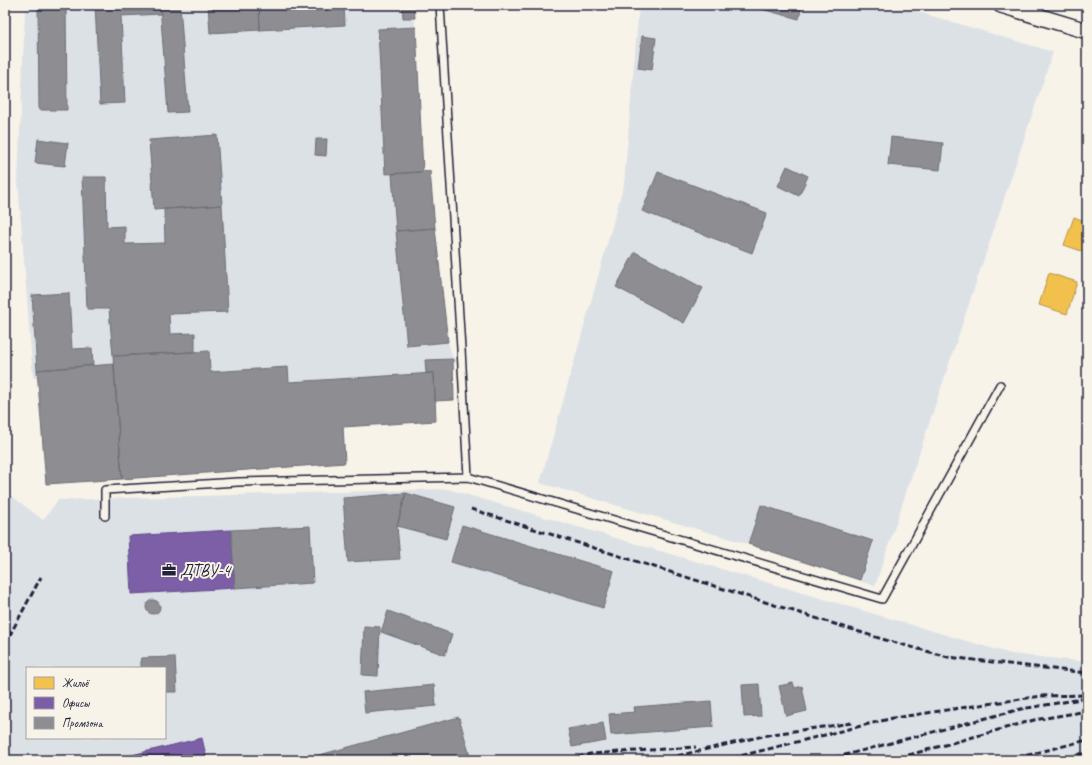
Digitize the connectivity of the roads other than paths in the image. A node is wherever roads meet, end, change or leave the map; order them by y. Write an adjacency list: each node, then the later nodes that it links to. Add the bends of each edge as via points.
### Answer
1 (440, 5): 5 (lane)
2 (1001, 5): 3 (street)
3 (1087, 31)
4 (1000, 385): 5 (lane, via 882,599)
5 (468, 477): 6 (lane, via 238,482 105,490)
6 (105, 516)

